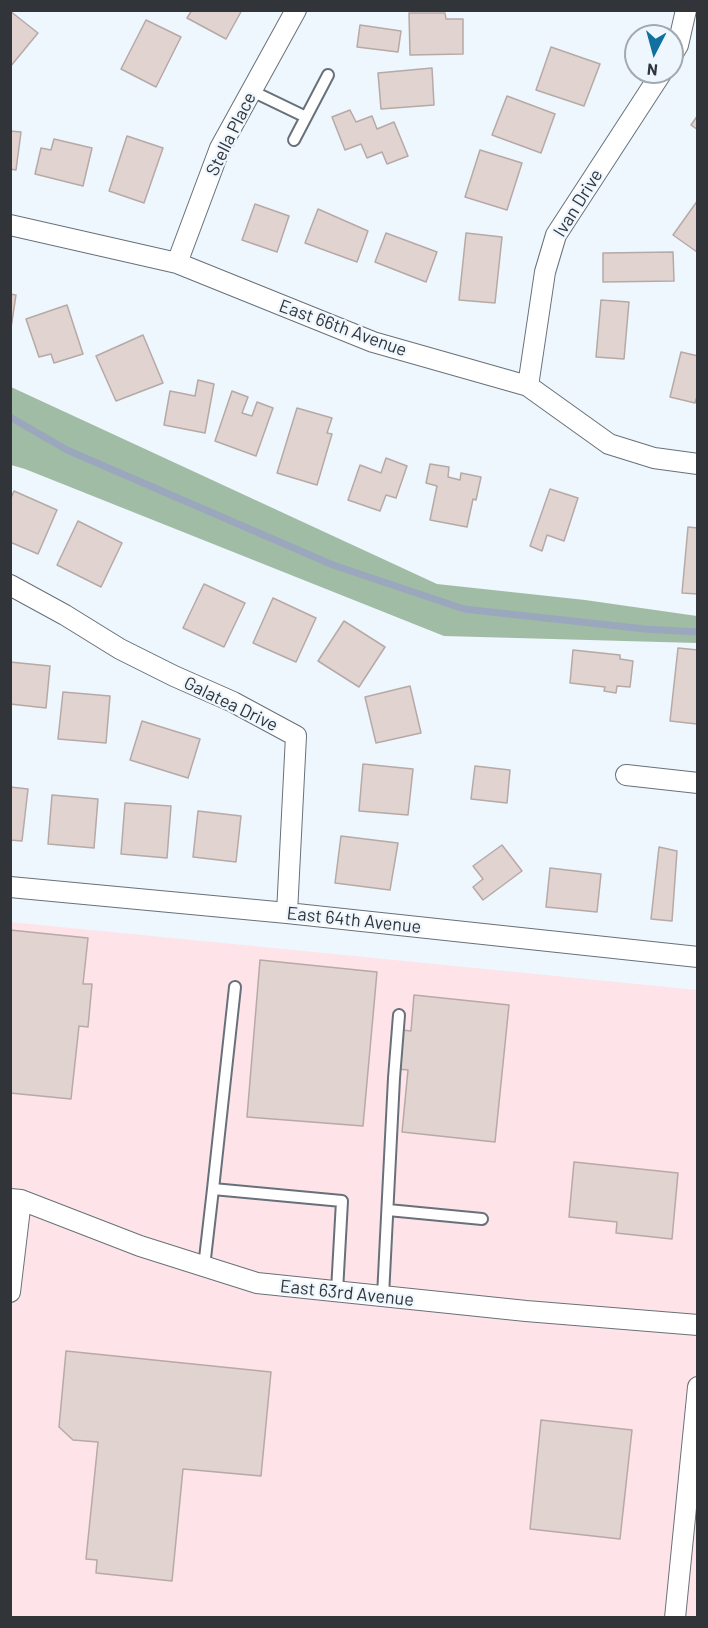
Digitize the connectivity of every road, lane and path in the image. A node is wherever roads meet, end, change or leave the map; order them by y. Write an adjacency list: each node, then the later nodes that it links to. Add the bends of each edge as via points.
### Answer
1 (296, 10): 4 (street, Stella Place)
2 (328, 75): 5 (lane)
3 (654, 84): 9 (street, Ivan Drive, via 556,235 545,272)
4 (252, 91): 5 (lane); 8 (street, Stella Place, via 220,148)
5 (306, 117): 6 (lane)
6 (294, 141)
7 (10, 225): 8 (street, East 66th Avenue)
8 (177, 263): 9 (street, East 66th Avenue, via 373,342)
9 (528, 386): 10 (street, East 66th Avenue, via 609,444 654,458)
10 (698, 464)
11 (10, 585): 15 (street, Galatea Drive, via 120,649 296,736)
12 (626, 775): 13 (street)
13 (698, 783)
14 (10, 887): 15 (street, East 64th Avenue)
15 (287, 913): 16 (street, East 64th Avenue)
16 (698, 957)
17 (235, 987): 19 (lane)
18 (399, 1015): 21 (lane)
19 (213, 1189): 23 (lane); 24 (lane, via 342,1201)
20 (16, 1200): 23 (street, East 63rd Avenue); 25 (street)
21 (388, 1210): 22 (lane); 26 (lane)
22 (482, 1219)
23 (204, 1267): 24 (street, East 63rd Avenue, via 257,1283)
24 (337, 1291): 26 (street, East 63rd Avenue)
25 (10, 1292)
26 (383, 1296): 27 (street, East 63rd Avenue)
27 (698, 1325)
28 (698, 1387): 29 (street)
29 (675, 1617)

